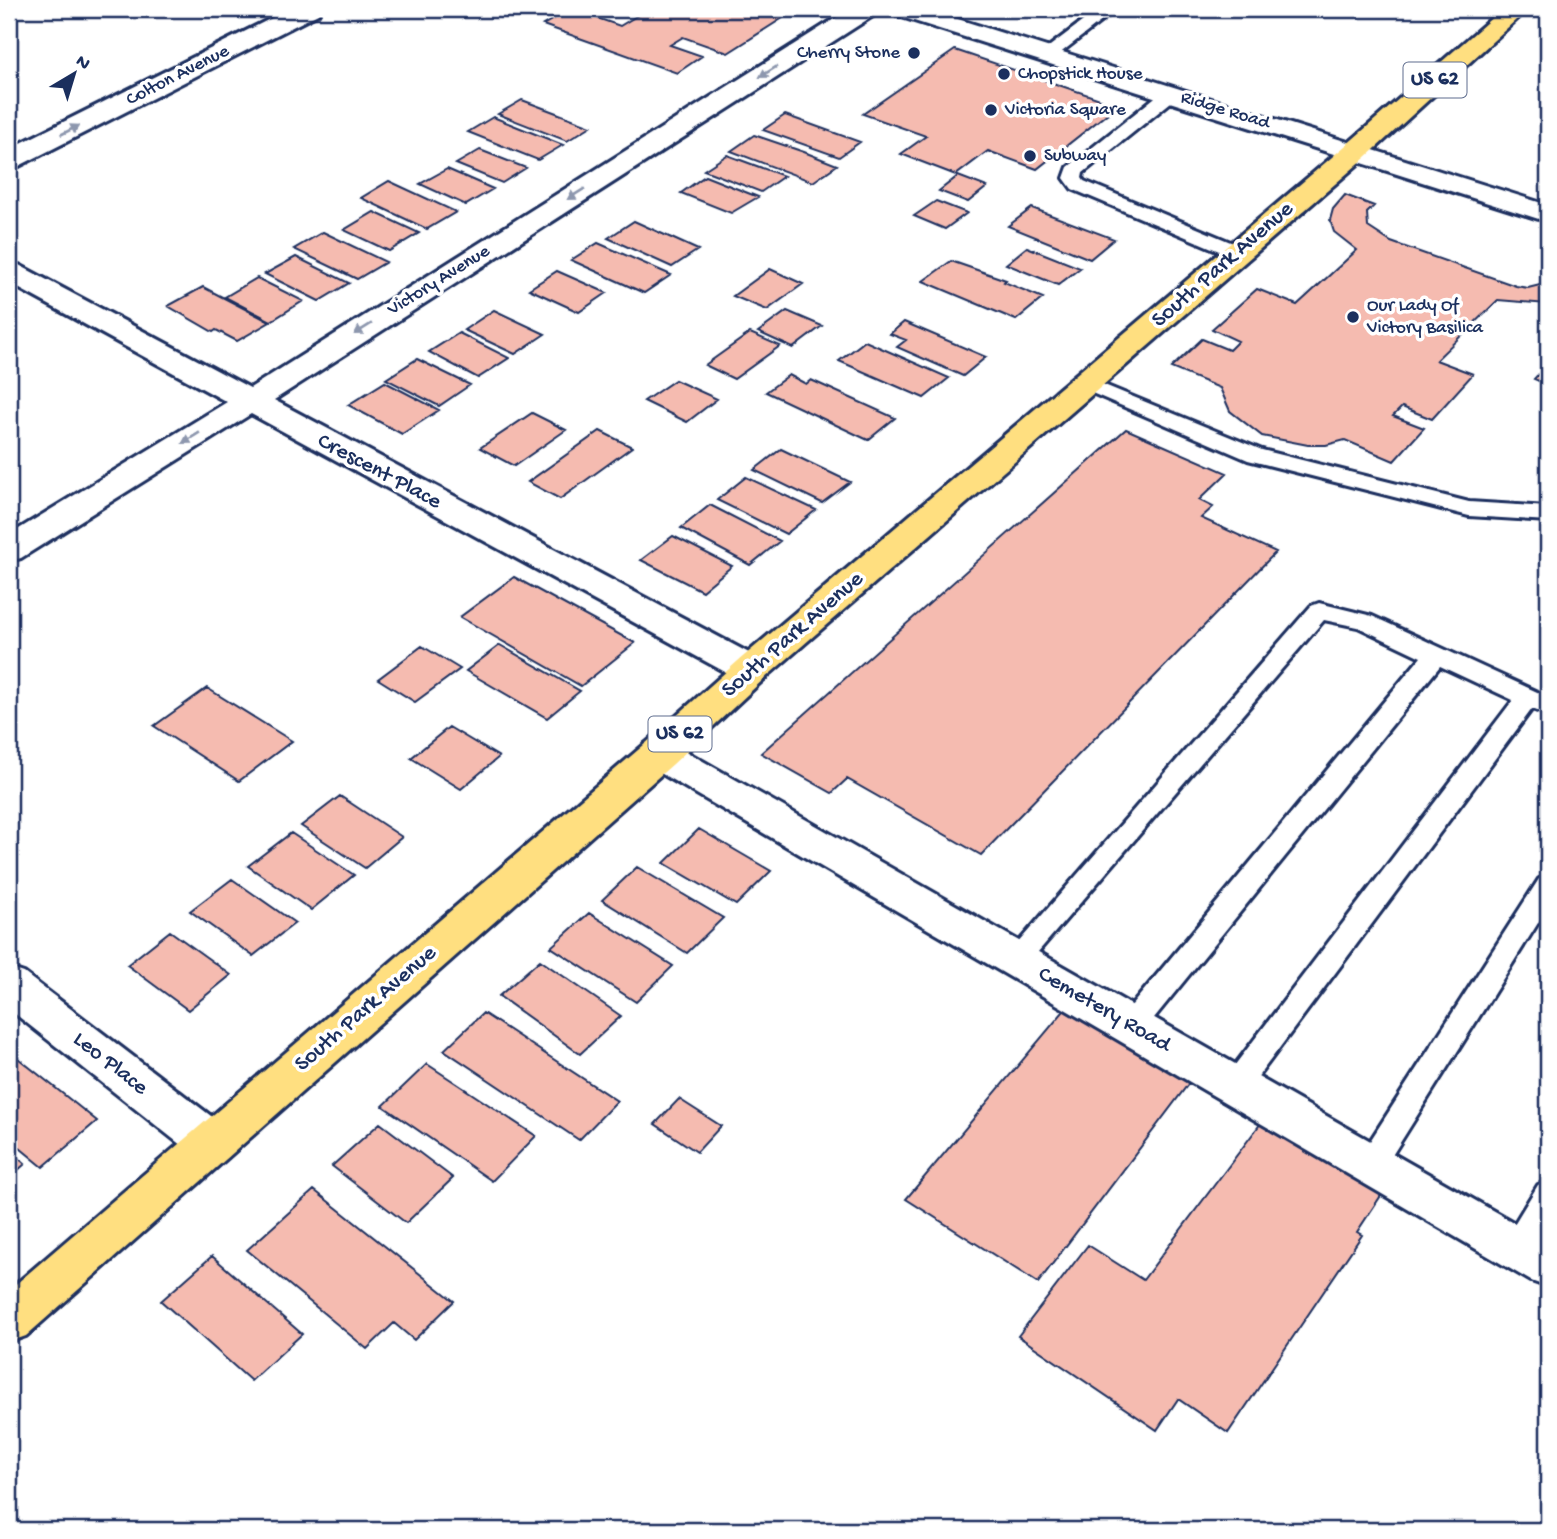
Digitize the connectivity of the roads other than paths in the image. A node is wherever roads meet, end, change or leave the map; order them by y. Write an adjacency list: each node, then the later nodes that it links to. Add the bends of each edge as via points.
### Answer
1 (309, 9): 9 (street, Colton Avenue, one-way to 1)
2 (867, 9): 14 (street, Victory Avenue, one-way to 14)
3 (901, 9): 6 (street, Ridge Road)
4 (1108, 9): 6 (lane)
5 (1516, 9): 8 (main road, South Park Avenue / US 62)
6 (1048, 55): 7 (street, Ridge Road)
7 (1170, 94): 8 (street, Ridge Road); 11 (lane, via 1074,172 1073,178 1078,185)
8 (1355, 152): 10 (street, Ridge Road); 11 (main road, South Park Avenue / US 62)
9 (9, 160)
10 (1548, 214)
11 (1238, 252): 13 (main road, South Park Avenue / US 62)
12 (9, 271): 14 (street, Crescent Place)
13 (1085, 383): 15 (lane, via 1255,455 1469,509); 18 (main road, South Park Avenue / US 62)
14 (249, 402): 16 (street, Victory Avenue, one-way to 16); 18 (street, Crescent Place)
15 (1548, 514)
16 (9, 550)
17 (1436, 655): 19 (lane); 22 (lane, via 1364,621 1319,611); 24 (lane)
18 (751, 670): 20 (main road, South Park Avenue / US 62)
19 (1538, 702): 25 (lane)
20 (659, 754): 22 (street, Cemetery Road); 26 (main road, South Park Avenue / US 62)
21 (1548, 886): 27 (lane)
22 (1016, 960): 24 (street, Cemetery Road)
23 (9, 985): 26 (street, Leo Place)
24 (1131, 1026): 25 (street, Cemetery Road)
25 (1235, 1086): 27 (street, Cemetery Road)
26 (212, 1143): 30 (main road, South Park Avenue / US 62)
27 (1371, 1164): 29 (street, Cemetery Road)
28 (1548, 1194): 29 (lane)
29 (1532, 1257)
30 (9, 1320)

